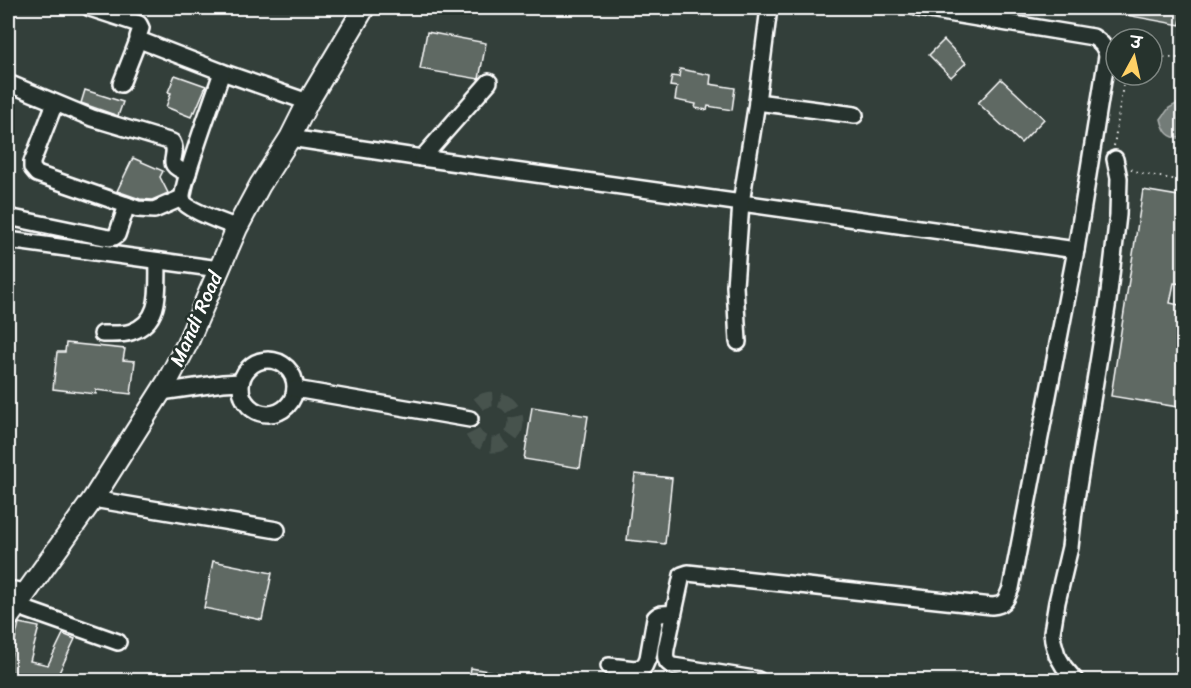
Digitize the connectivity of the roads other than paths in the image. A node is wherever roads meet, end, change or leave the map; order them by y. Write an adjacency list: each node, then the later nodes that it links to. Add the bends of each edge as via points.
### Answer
1 (90, 8): 5 (street, via 139,24)
2 (364, 8): 10 (street, Mandi Road)
3 (769, 8): 11 (street)
4 (917, 8): 24 (street, via 1093,37 1106,48)
5 (139, 38): 6 (street); 9 (street)
6 (222, 72): 10 (street); 17 (street)
7 (489, 82): 15 (street)
8 (8, 84): 12 (street)
9 (121, 84)
10 (308, 102): 14 (street, Mandi Road)
11 (757, 102): 13 (street); 19 (street)
12 (55, 103): 17 (street, via 172,142 174,166); 20 (street, via 32,162 34,171)
13 (855, 115)
14 (290, 138): 15 (street); 22 (street, Mandi Road)
15 (422, 158): 19 (street)
16 (1115, 159): 41 (street, via 1118,215 1108,301 1070,547 1052,632 1058,655)
17 (188, 173): 18 (street)
18 (182, 198): 20 (street, via 154,210); 22 (street, via 195,210)
19 (741, 203): 24 (street); 28 (street, via 735,286)
20 (127, 205): 21 (street, via 117,235 109,238)
21 (8, 217)
22 (237, 228): 26 (street, Mandi Road)
23 (8, 240): 25 (street)
24 (1076, 250): 36 (street, via 1011,588 1005,602 992,606 684,573)
25 (158, 261): 26 (street); 27 (street, via 157,304 152,316 132,332)
26 (219, 270): 31 (street, Mandi Road, via 176,368)
27 (102, 334)
28 (738, 342)
29 (241, 382): 30 (street, via 255,363 272,360 292,373); 30 (street, via 244,400 264,414 282,411); 31 (street)
30 (295, 389): 32 (street)
31 (161, 392): 33 (street, Mandi Road)
32 (470, 420)
33 (93, 499): 34 (street); 35 (street, Mandi Road)
34 (277, 530)
35 (14, 601): 37 (street)
36 (673, 614): 38 (street, via 655,618 644,667); 40 (street, via 668,664)
37 (118, 642)
38 (609, 666)
39 (1184, 675): 42 (street)
40 (758, 681)
41 (1075, 681)
42 (1180, 681)

